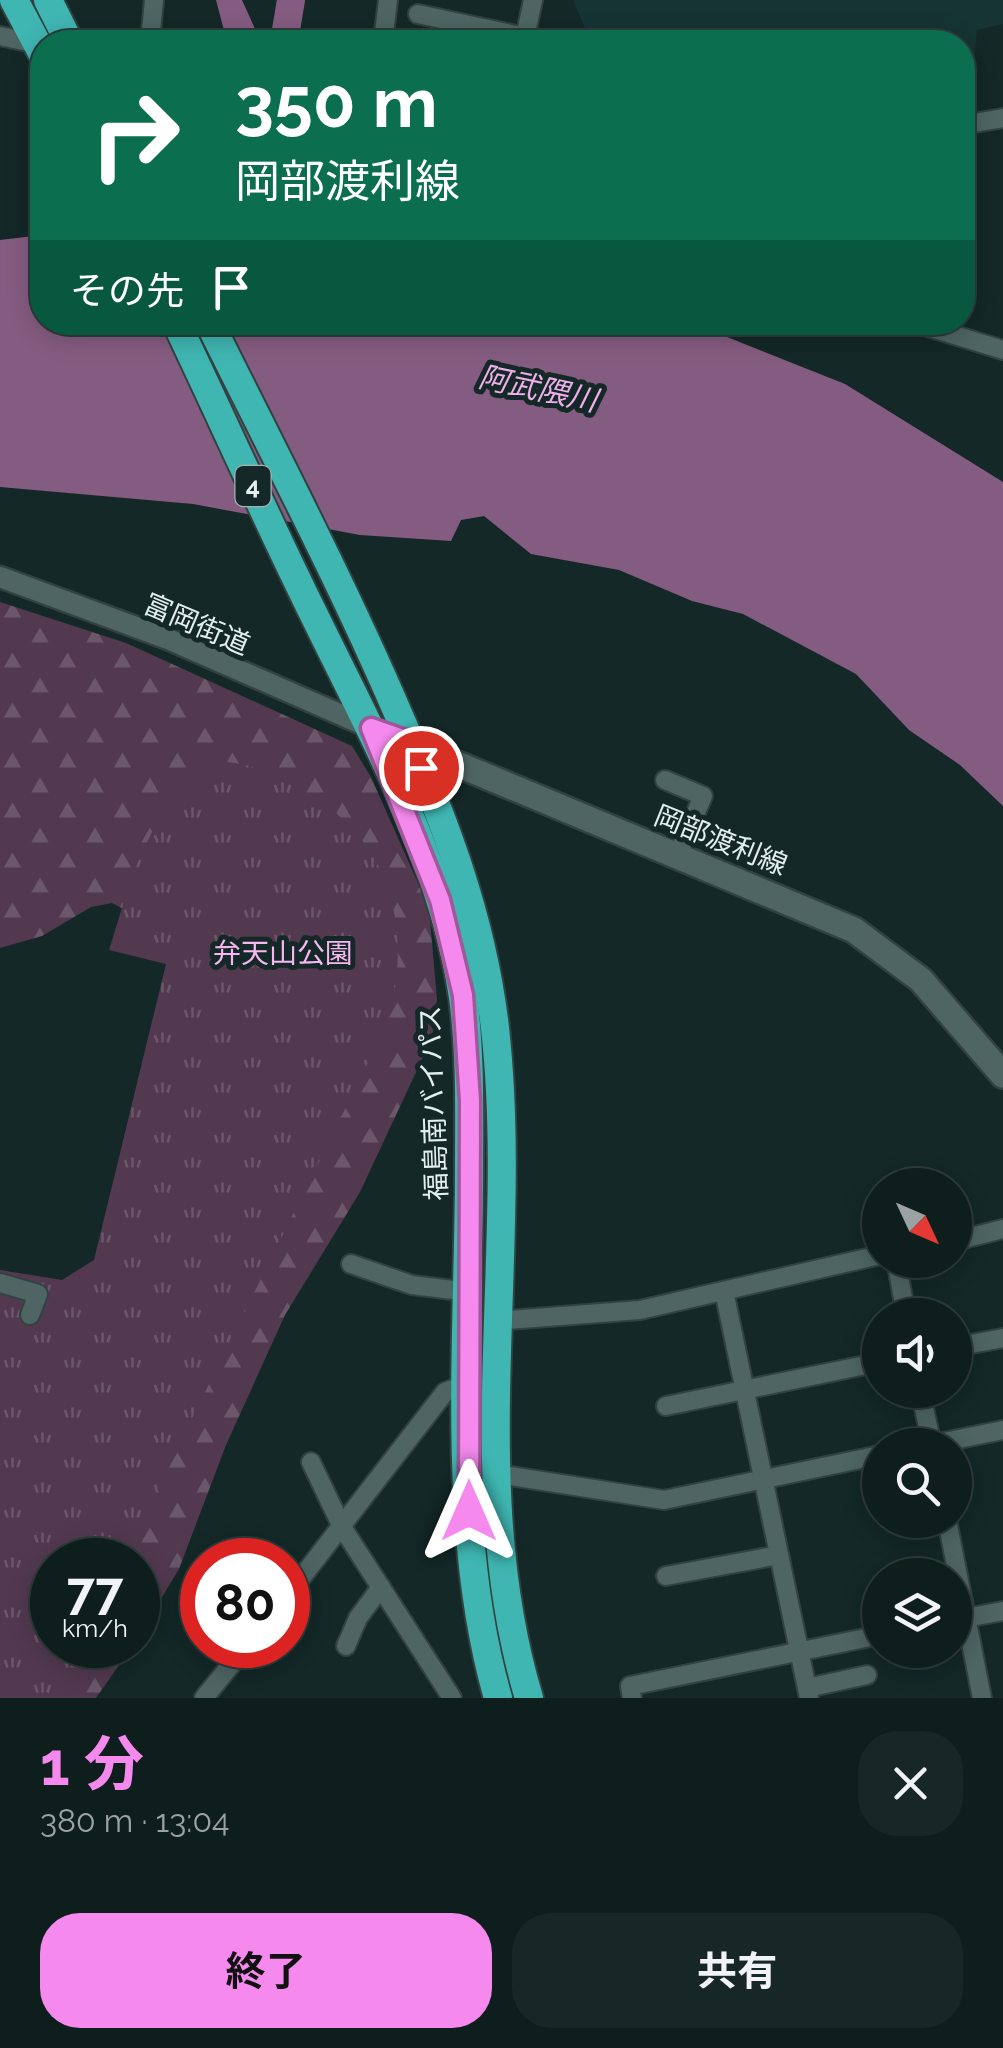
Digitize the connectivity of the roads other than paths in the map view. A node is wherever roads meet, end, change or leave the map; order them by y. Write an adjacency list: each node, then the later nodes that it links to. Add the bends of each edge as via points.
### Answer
1 (14, 0): 7 (highway)
2 (48, 0): 8 (highway)
3 (154, 0): 9 (street)
4 (388, 0): 10 (street)
5 (533, 0): 12 (street)
6 (418, 14): 11 (street)
7 (31, 30)
8 (63, 30)
9 (151, 30)
10 (384, 30)
11 (484, 30)
12 (527, 30)
13 (0, 36): 14 (street)
14 (30, 45)
15 (1003, 118): 16 (street)
16 (975, 122)
17 (182, 335): 22 (highway, 福島南バイパス / 4)
18 (216, 335): 23 (highway, 4, via 364,632)
19 (954, 335): 20 (street)
20 (1003, 350)
21 (0, 577): 22 (street, 富岡街道, via 168,639)
22 (371, 728): 23 (main road, 岡部渡利線); 33 (highway, 福島南バイパス / 4, via 440,900 463,995)
23 (411, 742): 25 (main road, 岡部渡利線); 35 (highway, 4, via 466,882 486,958 499,1138)
24 (665, 780): 25 (street, via 703,796)
25 (678, 854): 26 (main road, 岡部渡利線, via 824,915 887,952 944,1004)
26 (1003, 1075)
27 (1003, 1230): 28 (street)
28 (972, 1236)
29 (862, 1260): 32 (street)
30 (351, 1264): 33 (street, via 412,1285)
31 (0, 1284): 34 (street, via 38,1294)
32 (724, 1291): 35 (street, via 604,1315); 40 (street)
33 (469, 1292): 39 (highway, 福島南バイパス / 4)
34 (30, 1315)
35 (496, 1321): 46 (highway, 4)
36 (1003, 1338): 37 (street)
37 (972, 1344)
38 (862, 1366): 40 (street)
39 (469, 1383): 48 (street, via 445,1392); 64 (highway, 福島南バイパス / 4, via 472,1588)
40 (746, 1389): 41 (street); 47 (street)
41 (666, 1406)
42 (1003, 1430): 43 (street)
43 (972, 1436)
44 (862, 1458): 47 (street)
45 (310, 1462): 48 (street)
46 (497, 1474): 47 (street, via 664,1500); 65 (highway, 4, via 499,1566)
47 (764, 1477): 49 (street)
48 (342, 1527): 50 (street); 52 (street)
49 (779, 1555): 51 (street); 57 (street)
50 (310, 1567)
51 (666, 1576)
52 (381, 1587): 56 (street); 63 (street)
53 (1003, 1611): 54 (street)
54 (972, 1617)
55 (862, 1640): 57 (street)
56 (346, 1646)
57 (799, 1652): 61 (street); 66 (street, via 630,1686)
58 (972, 1660): 67 (street)
59 (228, 1668): 62 (street)
60 (867, 1675): 61 (street)
61 (808, 1693)
62 (204, 1698)
63 (452, 1698)
64 (498, 1698)
65 (529, 1698)
66 (632, 1698)
67 (982, 1698)

